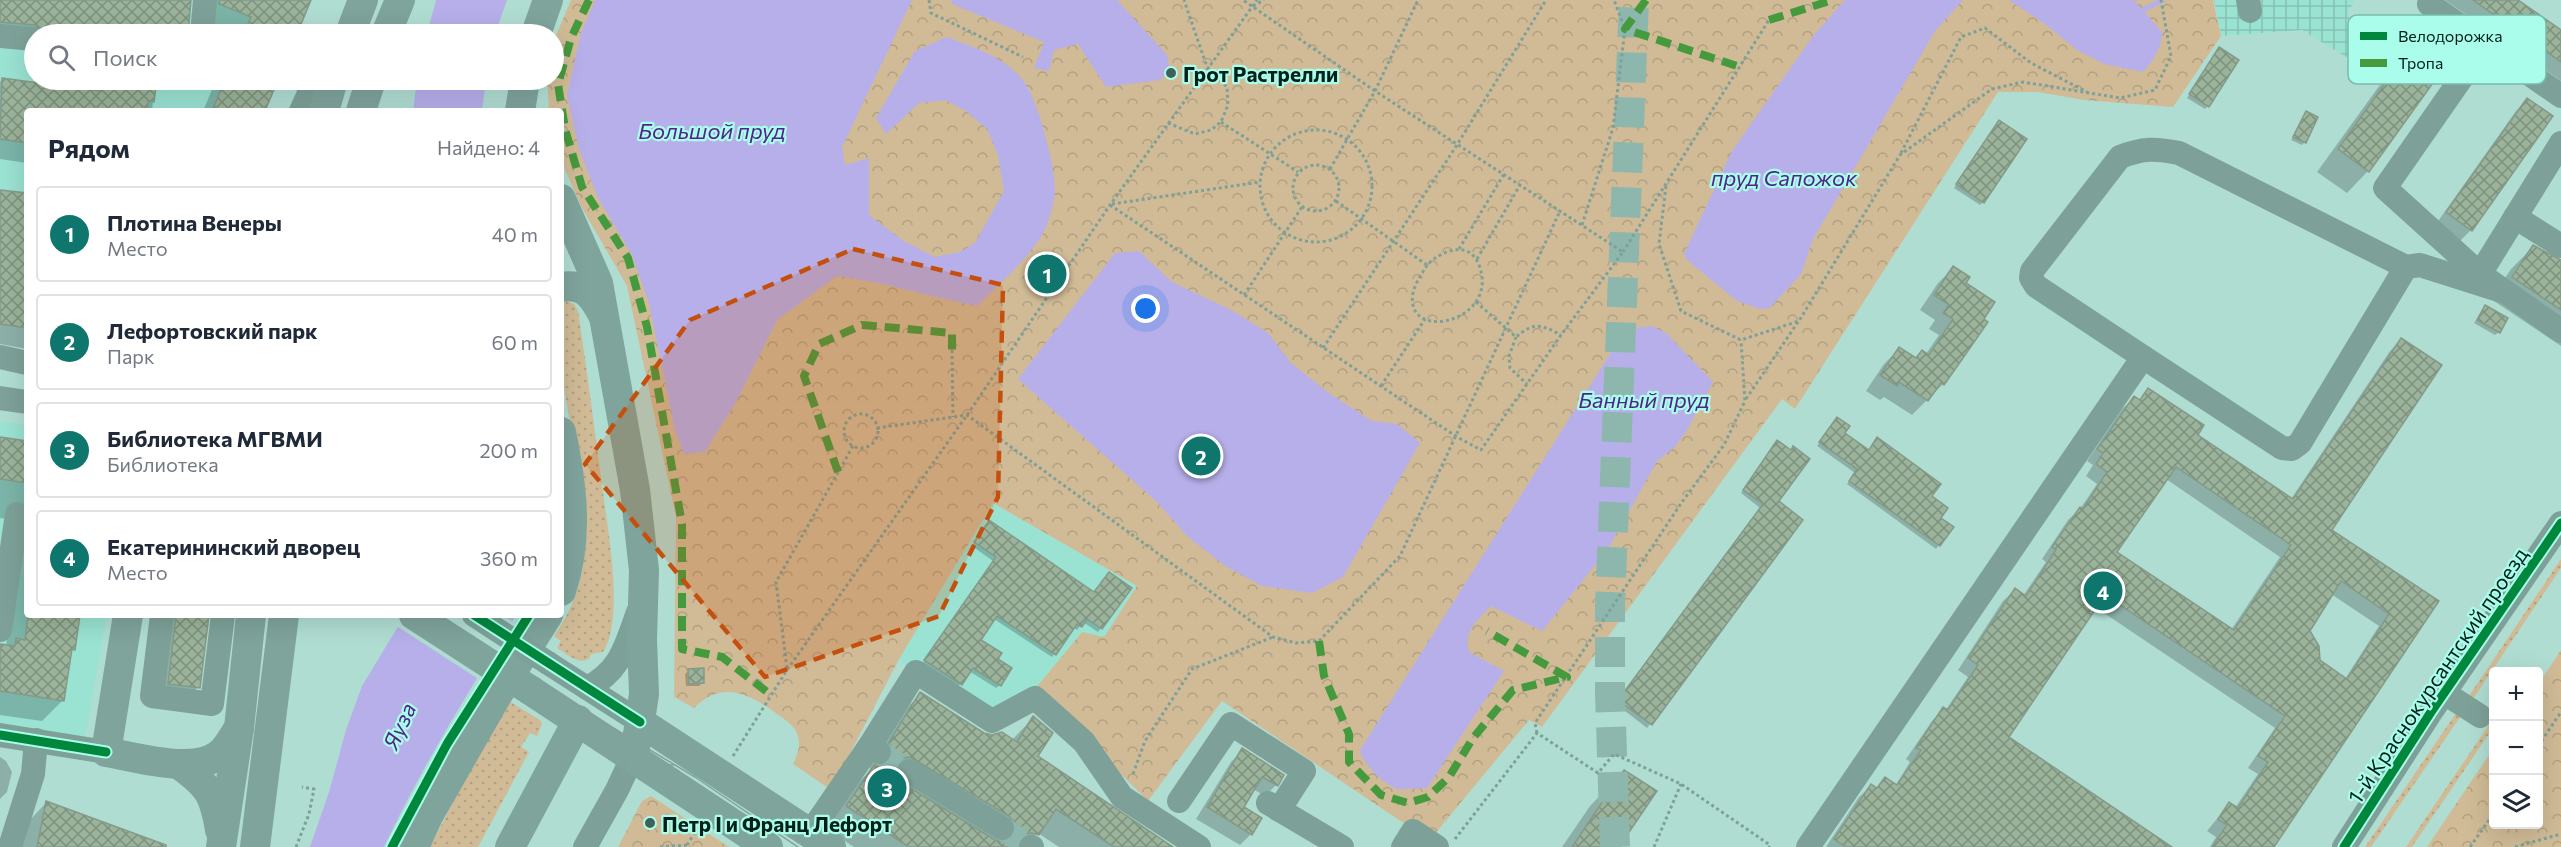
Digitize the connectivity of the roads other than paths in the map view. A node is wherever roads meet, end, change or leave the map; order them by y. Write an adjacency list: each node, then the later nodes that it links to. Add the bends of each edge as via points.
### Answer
1 (205, 0): 7 (street)
2 (363, 0): 8 (street); 9 (main road); 10 (main road)
3 (400, 0): 11 (main road)
4 (548, 0): 12 (main road)
5 (2429, 4): 6 (street)
6 (2445, 15)
7 (203, 24)
8 (345, 24)
9 (354, 24)
10 (359, 24)
11 (390, 24)
12 (540, 24)
13 (0, 36): 14 (street)
14 (24, 38)
15 (2457, 84): 31 (street, via 2385,188)
16 (2544, 84): 21 (street)
17 (310, 90): 22 (street)
18 (330, 90): 23 (main road)
19 (346, 90): 24 (main road)
20 (367, 90): 25 (main road)
21 (2561, 96)
22 (302, 108)
23 (325, 108)
24 (343, 108)
25 (361, 108)
26 (2561, 143): 28 (street)
27 (564, 206): 34 (main road, via 598,283)
28 (2515, 217): 29 (street); 31 (street)
29 (2561, 246)
30 (2406, 267): 33 (street, via 2420,265); 37 (street, via 2300,443 2292,449 2282,448); 37 (street, via 2179,153 2139,149 2120,157 2032,271 2031,278 2036,286)
31 (2480, 274): 33 (street)
32 (564, 287): 34 (main road, via 574,285 588,291)
33 (2502, 291): 35 (street)
34 (606, 321): 45 (main road, via 635,490 644,570)
35 (2561, 331)
36 (0, 357): 38 (street)
37 (2143, 357): 81 (street)
38 (24, 362)
39 (0, 398): 40 (street)
40 (24, 402)
41 (564, 450): 44 (main road, via 573,533)
42 (17, 514): 54 (street)
43 (2561, 523): 56 (street, 1-й Краснокурсантский проезд)
44 (564, 581)
45 (642, 602): 55 (street, via 616,666); 59 (main road, via 644,694)
46 (128, 618): 63 (main road)
47 (162, 618): 48 (street, via 152,696 212,704)
48 (223, 618)
49 (251, 618): 60 (main road)
50 (284, 618): 72 (main road)
51 (419, 618): 58 (main road, bridge)
52 (479, 618): 55 (street, bridge)
53 (546, 618): 73 (main road, via 496,697)
54 (0, 630)
55 (587, 688): 59 (street)
56 (2446, 694): 57 (street); 82 (street, 1-й Краснокурсантский проезд)
57 (2480, 716)
58 (578, 720): 64 (main road); 74 (main road)
59 (640, 722): 64 (main road); 69 (main road)
60 (239, 728): 65 (main road, via 222,753 204,762); 70 (main road)
61 (0, 735): 62 (street)
62 (36, 740): 63 (street); 71 (street, via 33,774)
63 (106, 752): 65 (main road)
64 (632, 758): 75 (street); 76 (main road)
65 (180, 765): 70 (main road, via 201,781 215,802)
66 (909, 771): 68 (street)
67 (1179, 801): 78 (street, via 1231,724 1304,771 1274,806)
68 (1002, 828)
69 (820, 840): 77 (street, via 916,672 992,721 1035,698 1084,742 1122,797)
70 (221, 843)
71 (10, 847)
72 (255, 847)
73 (414, 847)
74 (510, 847)
75 (585, 847)
76 (768, 847)
77 (1199, 847)
78 (1342, 847)
79 (1403, 847): 80 (street, via 1413,831)
80 (1437, 847)
81 (1809, 847)
82 (2344, 847)

